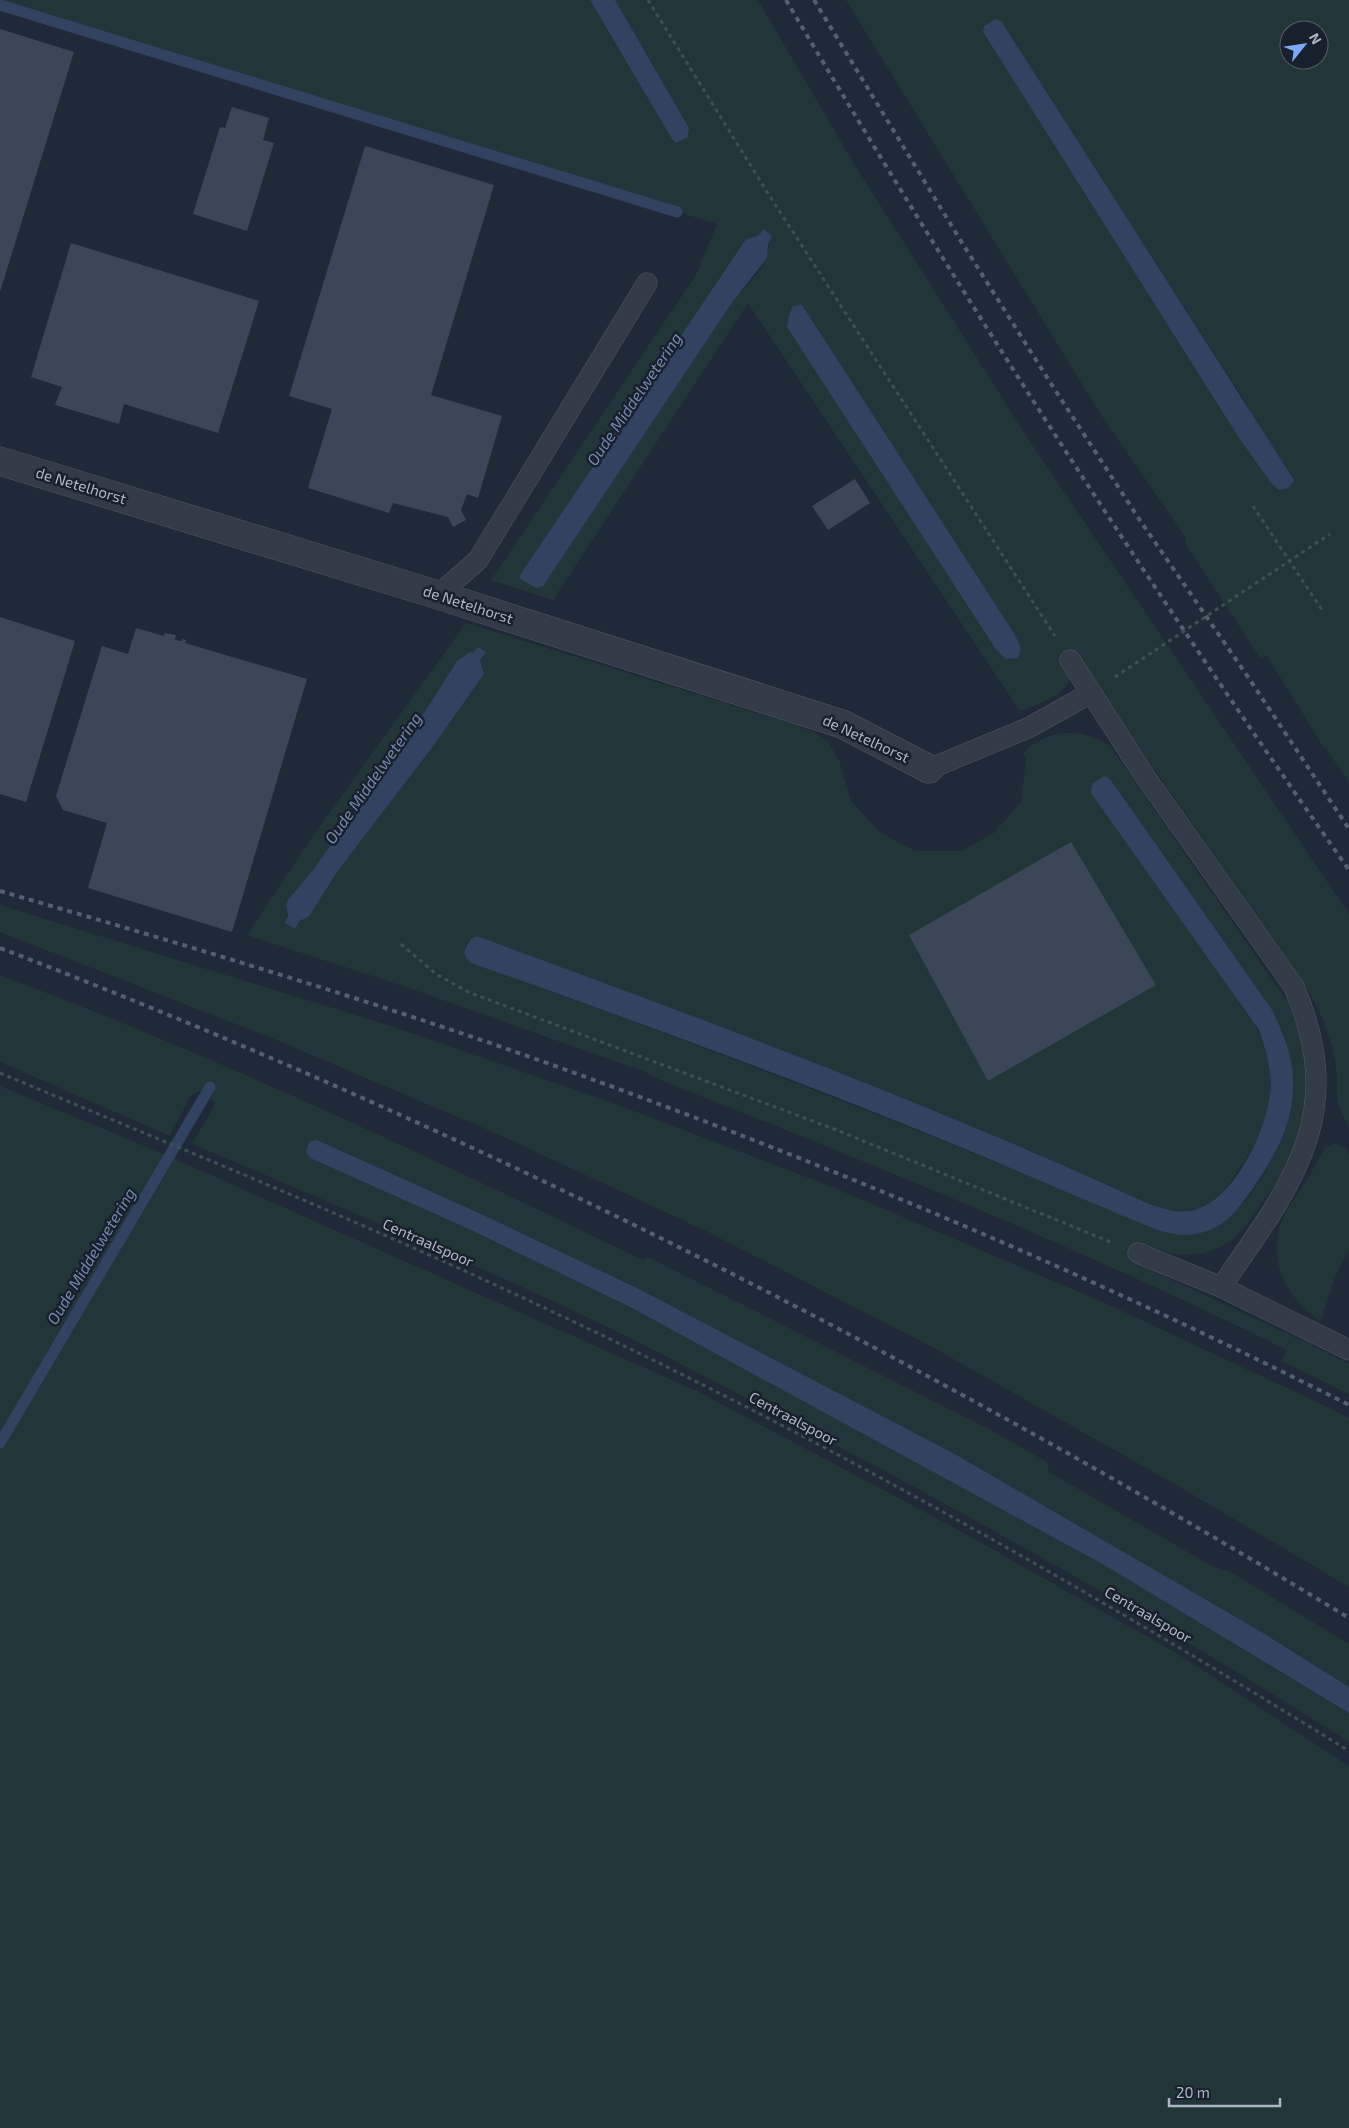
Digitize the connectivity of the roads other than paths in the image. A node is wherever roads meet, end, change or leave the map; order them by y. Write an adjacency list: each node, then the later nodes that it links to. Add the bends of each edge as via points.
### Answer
1 (647, 283): 3 (lane, via 478,560)
2 (0, 461): 3 (street, de Netelhorst)
3 (438, 595): 6 (street, de Netelhorst, via 842,724)
4 (1070, 660): 5 (lane)
5 (1091, 693): 6 (lane, via 1028,728); 8 (lane, via 1144,775 1294,987 1307,1009 1322,1059 1320,1116 1312,1144 1296,1177)
6 (929, 769)
7 (1138, 1253): 8 (lane)
8 (1221, 1287): 9 (lane)
9 (1349, 1350)

